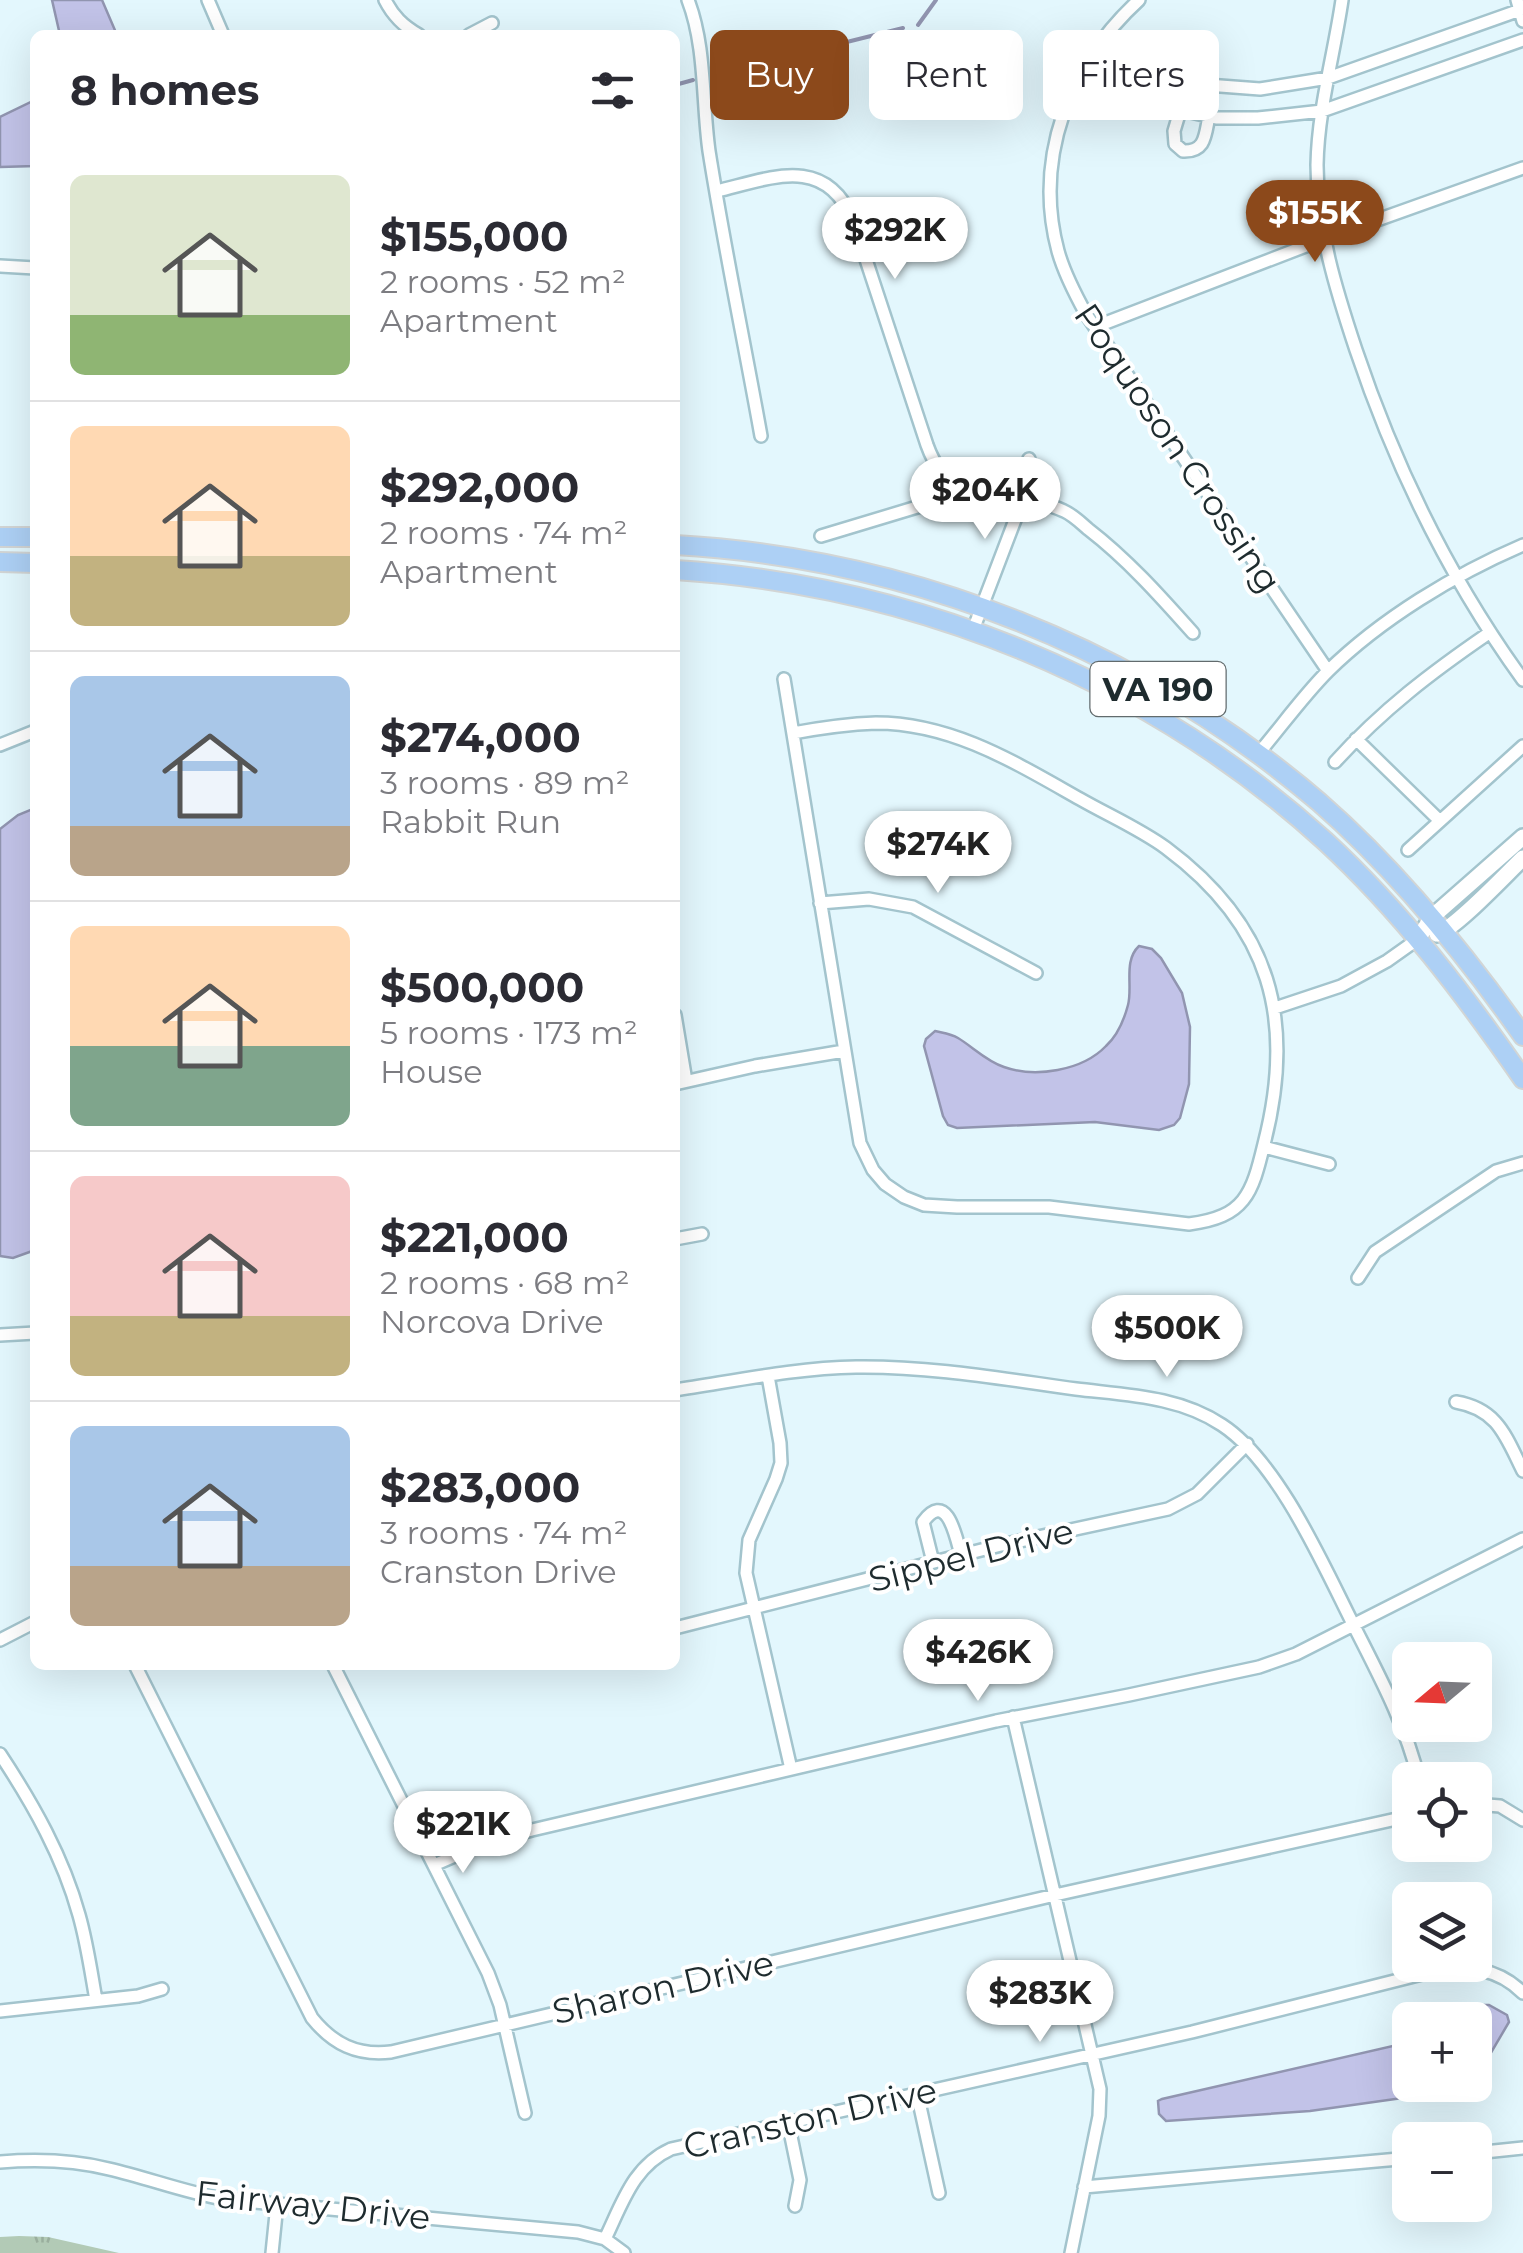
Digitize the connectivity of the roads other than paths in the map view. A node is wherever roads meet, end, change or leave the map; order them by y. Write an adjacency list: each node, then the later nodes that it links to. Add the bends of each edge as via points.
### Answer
1 (208, 0): 8 (street)
2 (385, 0): 9 (street)
3 (1139, 0): 11 (street, Poquoson Crossing)
4 (1342, 0): 13 (street)
5 (691, 1): 21 (street)
6 (1521, 10): 13 (street)
7 (492, 23): 10 (street)
8 (221, 30)
9 (410, 30)
10 (479, 30)
11 (1111, 30)
12 (1523, 40): 15 (street)
13 (1328, 78): 14 (street, via 1260,90); 15 (street)
14 (1219, 86)
15 (1322, 110): 16 (street); 22 (street, via 1317,164)
16 (1219, 116)
17 (1060, 120): 25 (street, Poquoson Crossing, via 1051,216 1070,284)
18 (1177, 120): 19 (street, via 1175,144 1183,151 1204,143)
19 (1208, 120)
20 (1523, 168): 22 (street)
21 (717, 191): 26 (street); 28 (street, via 796,175 840,195 854,220 932,460)
22 (1324, 239): 25 (street); 38 (street, via 1392,447)
23 (0, 266): 24 (street)
24 (30, 268)
25 (1095, 327): 43 (street, Poquoson Crossing)
26 (761, 436)
27 (1030, 459): 29 (street)
28 (953, 485): 29 (street); 30 (street, via 937,501)
29 (1024, 499): 39 (street); 41 (street, via 1066,512 1113,548)
30 (821, 536)
31 (0, 537): 32 (main road)
32 (30, 538)
33 (1523, 545): 38 (street)
34 (680, 546): 39 (main road, VA 190, via 842,568)
35 (0, 562): 36 (main road)
36 (30, 562)
37 (680, 570): 40 (main road, VA 190, via 836,591)
38 (1455, 578): 42 (street); 43 (street)
39 (982, 608): 40 (street); 51 (main road, VA 190, via 1140,678)
40 (973, 630): 59 (main road, VA 190, via 1098,684 1211,751 1326,842)
41 (1193, 633)
42 (1489, 633): 45 (street); 48 (street, via 1417,683)
43 (1328, 671): 51 (street)
44 (784, 679): 46 (street)
45 (1523, 680)
46 (792, 733): 57 (street); 61 (street, via 877,724 947,734 1164,846 1236,916)
47 (30, 734): 49 (street)
48 (1356, 739): 52 (street); 53 (street)
49 (0, 744)
50 (1523, 746): 53 (street)
51 (1258, 754): 58 (main road, VA 190, via 1351,832)
52 (1335, 762)
53 (1440, 821): 55 (street)
54 (1523, 837): 58 (street)
55 (1408, 850)
56 (1523, 858): 58 (street)
57 (820, 903): 60 (street, via 869,899 914,907); 63 (street)
58 (1438, 924): 59 (street); 62 (main road, VA 190)
59 (1418, 940): 61 (street, via 1341,986); 64 (main road, VA 190)
60 (1036, 974)
61 (1275, 1008): 66 (street, via 1279,1058)
62 (1523, 1036)
63 (844, 1052): 65 (street); 66 (street, via 866,1157 885,1184 924,1205 1212,1221 1248,1195)
64 (1523, 1079)
65 (680, 1083)
66 (1264, 1147): 68 (street)
67 (1523, 1163): 71 (street, via 1496,1171 1376,1252)
68 (1328, 1164)
69 (702, 1234): 70 (street)
70 (680, 1238)
71 (1358, 1278)
72 (30, 1333): 73 (street)
73 (0, 1336)
74 (768, 1376): 75 (street); 77 (street, via 891,1368 1149,1398 1211,1418); 82 (street, via 780,1462 749,1540)
75 (680, 1389)
76 (1456, 1402): 78 (street, via 1495,1420)
77 (1246, 1444): 80 (street, Sippel Drive, via 1196,1494 1168,1509); 84 (street, via 1289,1504)
78 (1523, 1471)
79 (1523, 1539): 84 (street)
80 (962, 1555): 81 (street, Sippel Drive); 81 (street, via 950,1517 936,1511 923,1522)
81 (933, 1562): 82 (street, Sippel Drive)
82 (753, 1610): 85 (street, Sippel Drive); 92 (street)
83 (30, 1625): 86 (street)
84 (1353, 1625): 89 (street, via 1269,1664); 91 (street)
85 (680, 1627)
86 (0, 1640)
87 (138, 1670): 102 (street, Sharon Drive, via 323,2032 354,2050 380,2053)
88 (336, 1670): 96 (street)
89 (1013, 1717): 92 (street); 97 (street)
90 (0, 1754): 100 (street, via 61,1865)
91 (1413, 1762)
92 (791, 1769): 96 (street, via 532,1830)
93 (1492, 1805): 95 (street)
94 (1392, 1820): 97 (street, Sharon Drive)
95 (1523, 1820)
96 (434, 1864): 102 (street, via 488,1973)
97 (1055, 1895): 102 (street, Sharon Drive); 103 (street)
98 (162, 1989): 100 (street)
99 (1523, 1994): 103 (street, Cranston Drive, via 1483,1970 1442,1970)
100 (96, 2000): 101 (street)
101 (0, 2011)
102 (504, 2025): 105 (street)
103 (1092, 2054): 104 (street, Cranston Drive); 111 (street, via 1100,2100)
104 (917, 2093): 106 (street, Cranston Drive); 112 (street)
105 (525, 2113)
106 (788, 2122): 114 (street, via 800,2180); 115 (street, Cranston Drive, via 659,2154 636,2175)
107 (1523, 2148): 108 (street)
108 (1492, 2151)
109 (1392, 2160): 111 (street)
110 (0, 2162): 113 (street, Fairway Drive, via 83,2164 204,2196)
111 (1084, 2187): 118 (street)
112 (939, 2193)
113 (277, 2204): 115 (street, Fairway Drive, via 578,2232); 116 (street)
114 (795, 2206)
115 (605, 2240): 117 (street, Fairway Drive)
116 (272, 2253)
117 (624, 2253)
118 (1070, 2253)

